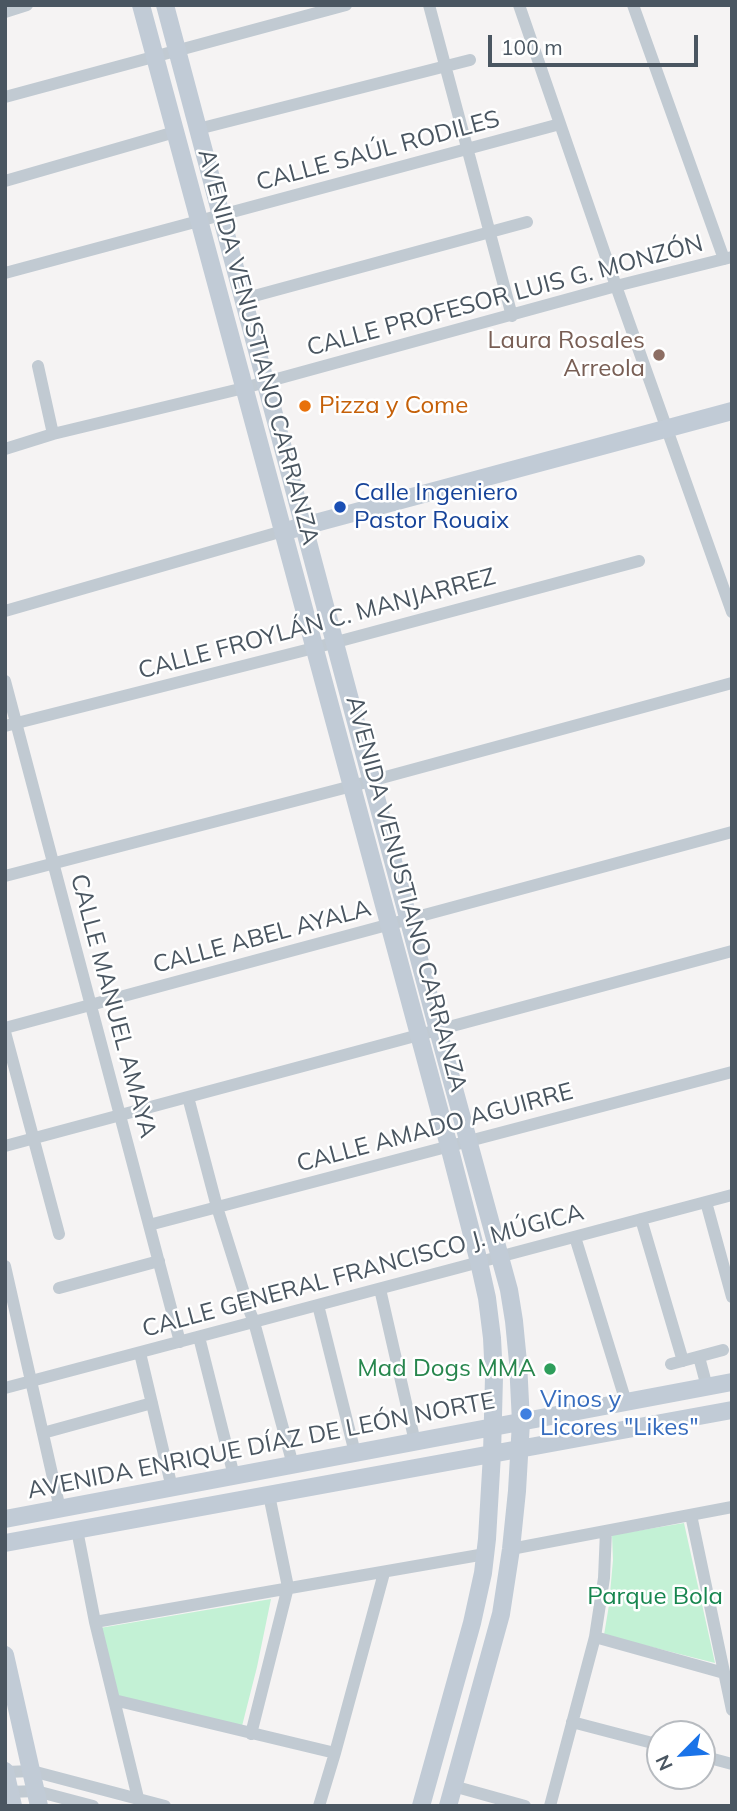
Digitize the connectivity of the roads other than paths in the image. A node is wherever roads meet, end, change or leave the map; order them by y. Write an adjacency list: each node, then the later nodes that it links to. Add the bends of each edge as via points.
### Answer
1 (27, 5): 8 (street)
2 (141, 5): 10 (street, AVENIDA VENUSTIANO CARRANZA)
3 (165, 5): 9 (street, AVENIDA VENUSTIANO CARRANZA)
4 (346, 5): 9 (street)
5 (429, 5): 12 (street)
6 (519, 5): 14 (street)
7 (634, 5): 23 (street)
8 (5, 12)
9 (178, 51): 10 (street); 15 (street, AVENIDA VENUSTIANO CARRANZA)
10 (155, 56): 13 (street); 16 (street, AVENIDA VENUSTIANO CARRANZA)
11 (470, 60): 12 (street)
12 (446, 67): 15 (street); 17 (street)
13 (5, 97)
14 (560, 124): 17 (street, CALLE SAÚL RODILES); 25 (street)
15 (198, 129): 19 (street, AVENIDA VENUSTIANO CARRANZA)
16 (174, 132): 18 (street); 20 (street, AVENIDA VENUSTIANO CARRANZA)
17 (467, 149): 19 (street, CALLE SAÚL RODILES); 22 (street)
18 (5, 181)
19 (221, 214): 20 (street, CALLE SAÚL RODILES); 26 (street, AVENIDA VENUSTIANO CARRANZA)
20 (199, 220): 24 (street, CALLE SAÚL RODILES); 30 (street, AVENIDA VENUSTIANO CARRANZA)
21 (527, 222): 22 (street)
22 (490, 232): 26 (street); 27 (street)
23 (728, 258): 25 (street, CALLE PROFESOR LUIS G. MONZÓN)
24 (5, 273)
25 (616, 286): 27 (street, CALLE PROFESOR LUIS G. MONZÓN); 32 (street)
26 (243, 299): 29 (street, AVENIDA VENUSTIANO CARRANZA)
27 (512, 316): 29 (street, CALLE PROFESOR LUIS G. MONZÓN)
28 (38, 366): 33 (street)
29 (265, 382): 30 (street, CALLE PROFESOR LUIS G. MONZÓN); 35 (street, AVENIDA VENUSTIANO CARRANZA)
30 (244, 388): 33 (street, CALLE PROFESOR LUIS G. MONZÓN); 36 (street, AVENIDA VENUSTIANO CARRANZA)
31 (732, 411): 32 (street)
32 (667, 429): 35 (street); 39 (street)
33 (53, 434): 34 (street, CALLE PROFESOR LUIS G. MONZÓN)
34 (5, 449)
35 (304, 526): 36 (street); 40 (street, AVENIDA VENUSTIANO CARRANZA)
36 (283, 531): 38 (street); 41 (street, AVENIDA VENUSTIANO CARRANZA)
37 (639, 561): 40 (street, CALLE FROYLÁN C. MANJARREZ)
38 (5, 611)
39 (732, 612)
40 (334, 642): 41 (street, CALLE FROYLÁN C. MANJARREZ); 45 (street, AVENIDA VENUSTIANO CARRANZA)
41 (314, 648): 44 (street, CALLE FROYLÁN C. MANJARREZ); 46 (street, AVENIDA VENUSTIANO CARRANZA)
42 (5, 681): 44 (street, CALLE MANUEL AMAYA)
43 (732, 683): 45 (street)
44 (11, 725): 48 (street, CALLE MANUEL AMAYA)
45 (371, 781): 46 (street); 50 (street, AVENIDA VENUSTIANO CARRANZA)
46 (352, 786): 48 (street); 51 (street, AVENIDA VENUSTIANO CARRANZA)
47 (732, 832): 50 (street, CALLE ABEL AYALA)
48 (53, 863): 49 (street); 53 (street, CALLE MANUEL AMAYA)
49 (5, 876)
50 (408, 920): 51 (street, CALLE ABEL AYALA); 55 (street, AVENIDA VENUSTIANO CARRANZA)
51 (389, 925): 53 (street, CALLE ABEL AYALA); 56 (street, AVENIDA VENUSTIANO CARRANZA)
52 (732, 951): 55 (street)
53 (91, 1005): 54 (street, CALLE ABEL AYALA); 59 (street, CALLE MANUEL AMAYA)
54 (5, 1030): 60 (street)
55 (438, 1030): 56 (street); 61 (street, AVENIDA VENUSTIANO CARRANZA)
56 (419, 1035): 58 (street); 63 (street, AVENIDA VENUSTIANO CARRANZA)
57 (732, 1072): 61 (street, CALLE AMADO AGUIRRE)
58 (188, 1097): 59 (street); 66 (street)
59 (120, 1115): 60 (street); 68 (street, CALLE MANUEL AMAYA)
60 (34, 1138): 62 (street); 69 (street)
61 (468, 1141): 63 (street, CALLE AMADO AGUIRRE); 71 (street, AVENIDA VENUSTIANO CARRANZA)
62 (5, 1146)
63 (449, 1146): 66 (street, CALLE AMADO AGUIRRE); 73 (street, AVENIDA VENUSTIANO CARRANZA)
64 (732, 1195): 65 (street, CALLE GENERAL FRANCISCO J. MÚGICA)
65 (706, 1202): 67 (street, CALLE GENERAL FRANCISCO J. MÚGICA); 77 (street)
66 (217, 1207): 68 (street, CALLE AMADO AGUIRRE); 79 (street)
67 (641, 1219): 70 (street, CALLE GENERAL FRANCISCO J. MÚGICA); 84 (street, via 677,1363)
68 (149, 1225): 72 (street, CALLE MANUEL AMAYA)
69 (59, 1234)
70 (575, 1237): 71 (street, CALLE GENERAL FRANCISCO J. MÚGICA); 89 (street)
71 (500, 1257): 73 (street, CALLE GENERAL FRANCISCO J. MÚGICA); 92 (street, AVENIDA VENUSTIANO CARRANZA, via 514,1321)
72 (159, 1261): 75 (street); 81 (street, CALLE MANUEL AMAYA)
73 (479, 1262): 76 (street, CALLE GENERAL FRANCISCO J. MÚGICA); 93 (street, AVENIDA VENUSTIANO CARRANZA, via 492,1338)
74 (5, 1266): 85 (street)
75 (59, 1288)
76 (380, 1289): 78 (street, CALLE GENERAL FRANCISCO J. MÚGICA); 95 (street)
77 (732, 1297)
78 (318, 1305): 79 (street, CALLE GENERAL FRANCISCO J. MÚGICA); 97 (street)
79 (254, 1322): 80 (street, CALLE GENERAL FRANCISCO J. MÚGICA); 99 (street)
80 (199, 1337): 81 (street, CALLE GENERAL FRANCISCO J. MÚGICA); 100 (street)
81 (180, 1342): 83 (street, CALLE GENERAL FRANCISCO J. MÚGICA)
82 (723, 1350): 84 (street)
83 (140, 1353): 85 (street, CALLE GENERAL FRANCISCO J. MÚGICA); 90 (street)
84 (699, 1357): 87 (street)
85 (31, 1381): 88 (street, CALLE GENERAL FRANCISCO J. MÚGICA); 94 (street)
86 (732, 1382): 87 (street, AVENIDA ENRIQUE DÍAZ DE LEÓN NORTE)
87 (707, 1387): 89 (street, AVENIDA ENRIQUE DÍAZ DE LEÓN NORTE)
88 (5, 1388)
89 (626, 1402): 92 (street, AVENIDA ENRIQUE DÍAZ DE LEÓN NORTE)
90 (152, 1403): 94 (street); 101 (street)
91 (732, 1410): 96 (street, AVENIDA ENRIQUE DÍAZ DE LEÓN NORTE)
92 (521, 1422): 93 (street, AVENIDA ENRIQUE DÍAZ DE LEÓN NORTE); 96 (street, AVENIDA VENUSTIANO CARRANZA)
93 (493, 1427): 95 (street, AVENIDA ENRIQUE DÍAZ DE LEÓN NORTE); 98 (street, AVENIDA VENUSTIANO CARRANZA)
94 (43, 1433): 104 (street)
95 (415, 1442): 97 (street, AVENIDA ENRIQUE DÍAZ DE LEÓN NORTE)
96 (520, 1448): 98 (street, AVENIDA ENRIQUE DÍAZ DE LEÓN NORTE); 110 (street, AVENIDA VENUSTIANO CARRANZA)
97 (355, 1453): 99 (street, AVENIDA ENRIQUE DÍAZ DE LEÓN NORTE)
98 (492, 1454): 102 (street, AVENIDA ENRIQUE DÍAZ DE LEÓN NORTE); 111 (street, AVENIDA VENUSTIANO CARRANZA)
99 (293, 1465): 100 (street, AVENIDA ENRIQUE DÍAZ DE LEÓN NORTE)
100 (234, 1476): 101 (street, AVENIDA ENRIQUE DÍAZ DE LEÓN NORTE)
101 (172, 1488): 104 (street, AVENIDA ENRIQUE DÍAZ DE LEÓN NORTE)
102 (269, 1495): 107 (street, AVENIDA ENRIQUE DÍAZ DE LEÓN NORTE); 113 (street)
103 (732, 1507): 105 (street)
104 (60, 1509): 106 (street, AVENIDA ENRIQUE DÍAZ DE LEÓN NORTE)
105 (691, 1515): 108 (street); 117 (street)
106 (5, 1519)
107 (77, 1530): 109 (street, AVENIDA ENRIQUE DÍAZ DE LEÓN NORTE); 114 (street)
108 (606, 1531): 110 (street); 115 (street)
109 (5, 1543)
110 (511, 1549): 126 (street, AVENIDA VENUSTIANO CARRANZA, via 501,1614)
111 (485, 1554): 112 (street); 133 (street, AVENIDA VENUSTIANO CARRANZA, via 472,1623)
112 (384, 1573): 113 (street); 123 (street)
113 (288, 1587): 114 (street); 121 (street)
114 (95, 1622): 118 (street)
115 (595, 1637): 117 (street); 120 (street)
116 (5, 1655): 124 (street)
117 (724, 1673): 119 (street)
118 (114, 1700): 121 (street); 128 (street)
119 (732, 1710)
120 (572, 1722): 122 (street); 136 (street)
121 (251, 1734): 123 (street)
122 (646, 1741)
123 (335, 1754): 132 (street)
124 (32, 1771): 125 (street); 127 (street); 128 (street)
125 (5, 1772): 129 (street)
126 (453, 1786): 134 (street, AVENIDA VENUSTIANO CARRANZA); 135 (street)
127 (37, 1798): 129 (street); 130 (street)
128 (138, 1798): 131 (street)
129 (11, 1799)
130 (93, 1806)
131 (165, 1806)
132 (319, 1806)
133 (421, 1806)
134 (448, 1806)
135 (525, 1806)
136 (550, 1806)

